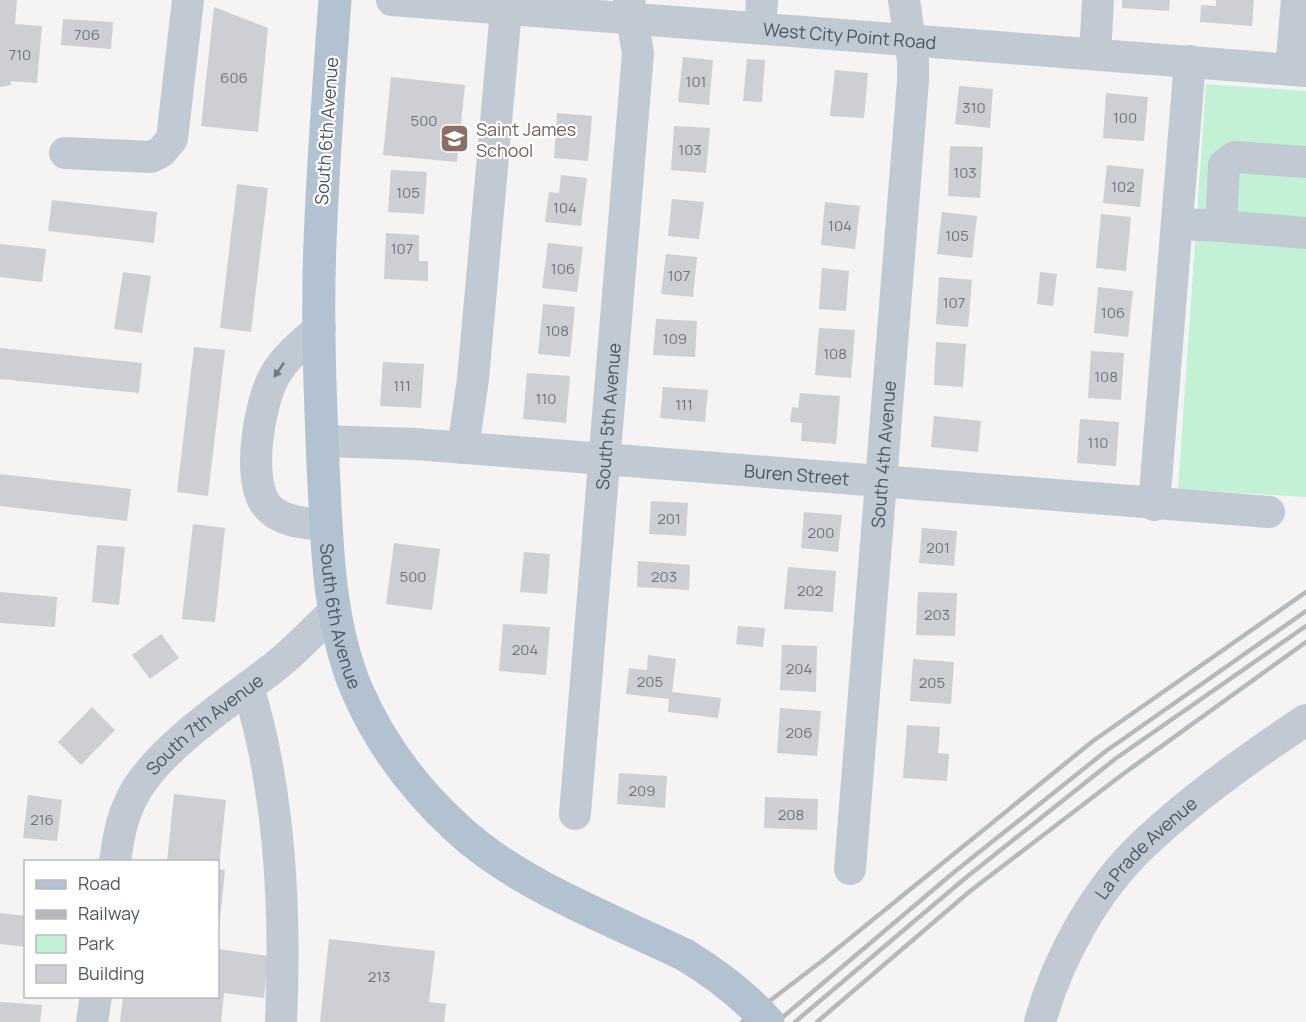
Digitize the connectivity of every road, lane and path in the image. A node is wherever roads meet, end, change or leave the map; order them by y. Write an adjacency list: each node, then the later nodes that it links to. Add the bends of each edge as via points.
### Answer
1 (188, 0): 14 (street, via 172,139 151,157)
2 (335, 0): 19 (main road, South 6th Avenue, via 320,246)
3 (392, 0): 8 (street, West City Point Road)
4 (904, 0): 10 (street, South 4th Avenue)
5 (1098, 0): 11 (street)
6 (1297, 0): 13 (street)
7 (631, 9): 8 (street, West City Point Road); 9 (street, West City Point Road); 22 (street, South 5th Avenue, via 638,52)
8 (506, 10): 21 (street, via 473,379)
9 (761, 14): 10 (street, West City Point Road)
10 (909, 40): 11 (street, West City Point Road); 23 (street, South 4th Avenue, via 913,81)
11 (1095, 54): 12 (street, West City Point Road)
12 (1190, 62): 13 (street, West City Point Road); 16 (street)
13 (1299, 70)
14 (65, 153)
15 (1306, 162): 17 (street, via 1235,157 1224,165)
16 (1178, 224): 17 (street); 24 (street)
17 (1221, 225): 18 (street)
18 (1306, 233)
19 (320, 328): 20 (main road, South 6th Avenue); 26 (street, one-way to 26, via 288,357 269,390 261,417 257,485 270,508 281,516)
20 (322, 441): 21 (street, Buren Street); 26 (main road, South 6th Avenue)
21 (463, 448): 22 (street, Buren Street)
22 (605, 461): 23 (street, Buren Street); 30 (street, South 5th Avenue)
23 (881, 481): 24 (street, Buren Street); 32 (street, South 4th Avenue)
24 (1154, 505): 25 (street, Buren Street)
25 (1269, 512)
26 (326, 525): 27 (main road, South 6th Avenue)
27 (334, 612): 28 (street, South 7th Avenue); 36 (main road, South 6th Avenue, bridge, via 356,687 376,729 414,783 459,831 528,880 685,955 717,975)
28 (248, 687): 31 (street, South 7th Avenue, via 182,740 146,776 131,799 119,830); 35 (street, via 272,788 283,937)
29 (1306, 720): 37 (street, La Prade Avenue, via 1145,843 1112,880 1061,965)
30 (575, 814)
31 (115, 860)
32 (850, 869)
33 (96, 998): 34 (street)
34 (92, 1022)
35 (281, 1022)
36 (768, 1022)
37 (1040, 1022)

